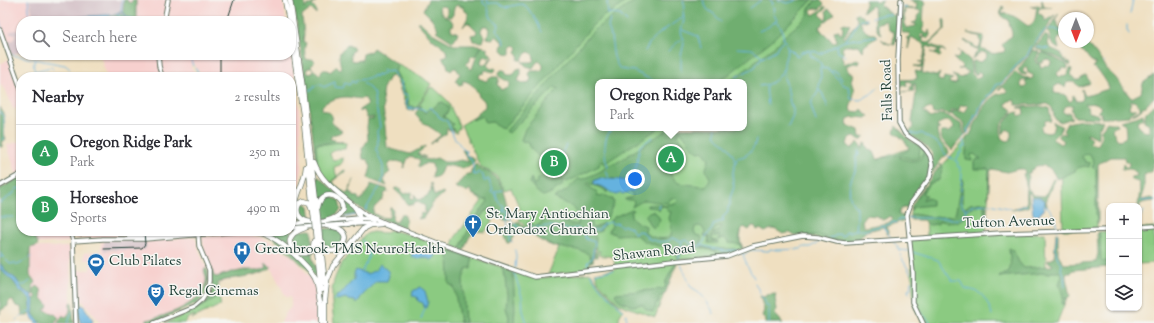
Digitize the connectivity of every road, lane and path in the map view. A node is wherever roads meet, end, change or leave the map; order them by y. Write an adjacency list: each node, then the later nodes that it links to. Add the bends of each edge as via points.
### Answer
1 (168, 0): 5 (main road)
2 (286, 0): 6 (highway)
3 (290, 0): 7 (highway)
4 (901, 0): 44 (main road, Falls Road, via 898,120 905,134 926,150 932,165 928,180 908,208)
5 (165, 16)
6 (288, 16)
7 (292, 16)
8 (0, 30): 13 (main road)
9 (296, 41): 15 (highway)
10 (158, 60): 12 (main road)
11 (295, 60): 14 (highway)
12 (161, 72)
13 (16, 74)
14 (300, 94): 16 (highway); 23 (highway)
15 (310, 144): 19 (highway, via 315,165 322,178); 23 (highway)
16 (306, 154): 20 (highway); 21 (highway, via 305,178 297,198)
17 (16, 177): 18 (main road)
18 (0, 186)
19 (354, 206): 22 (highway); 27 (highway)
20 (312, 212): 23 (highway); 23 (highway, via 307,202 299,204 299,216 303,220)
21 (296, 213)
22 (359, 218): 24 (main road, Shawan Road); 26 (highway, via 356,222); 27 (main road, Shawan Road)
23 (315, 219): 24 (main road, Shawan Road); 24 (highway, via 323,198 330,195 338,198 342,205 341,213); 28 (main road, Shawan Road); 32 (highway, bridge)
24 (326, 223): 26 (main road, Shawan Road); 28 (main road, Shawan Road); 32 (highway, via 344,233 346,241 340,249 334,251 326,248)
25 (296, 224): 28 (main road)
26 (346, 224): 27 (main road, Shawan Road)
27 (383, 224): 35 (main road, Shawan Road); 35 (main road, Shawan Road); 48 (highway, via 372,224 364,228 336,261 328,276)
28 (304, 225): 30 (main road, Shawan Road); 34 (highway)
29 (1154, 226): 31 (main road)
30 (296, 227)
31 (1142, 227)
32 (317, 230): 42 (highway); 47 (highway); 48 (highway)
33 (1106, 230): 44 (main road, Tufton Avenue)
34 (296, 231)
35 (405, 231): 44 (main road, Shawan Road, via 533,277 724,256 753,246 798,237 826,238 844,243)
36 (72, 236): 45 (main road); 46 (main road)
37 (150, 236): 43 (main road)
38 (157, 236): 43 (main road)
39 (200, 236): 51 (main road, via 200,248 209,274 208,289 204,297 194,307)
40 (269, 236): 49 (highway, via 304,264 313,275)
41 (292, 236): 42 (highway, via 290,244 295,251 302,253 308,252 314,245)
42 (314, 237): 47 (highway)
43 (126, 239): 46 (main road)
44 (909, 239): 54 (main road, Falls Road, via 913,302)
45 (72, 241): 46 (main road); 50 (main road)
46 (78, 241)
47 (319, 265): 49 (highway)
48 (325, 299): 53 (highway)
49 (321, 305): 52 (highway)
50 (76, 323)
51 (154, 323)
52 (320, 323)
53 (324, 323)
54 (923, 323)

